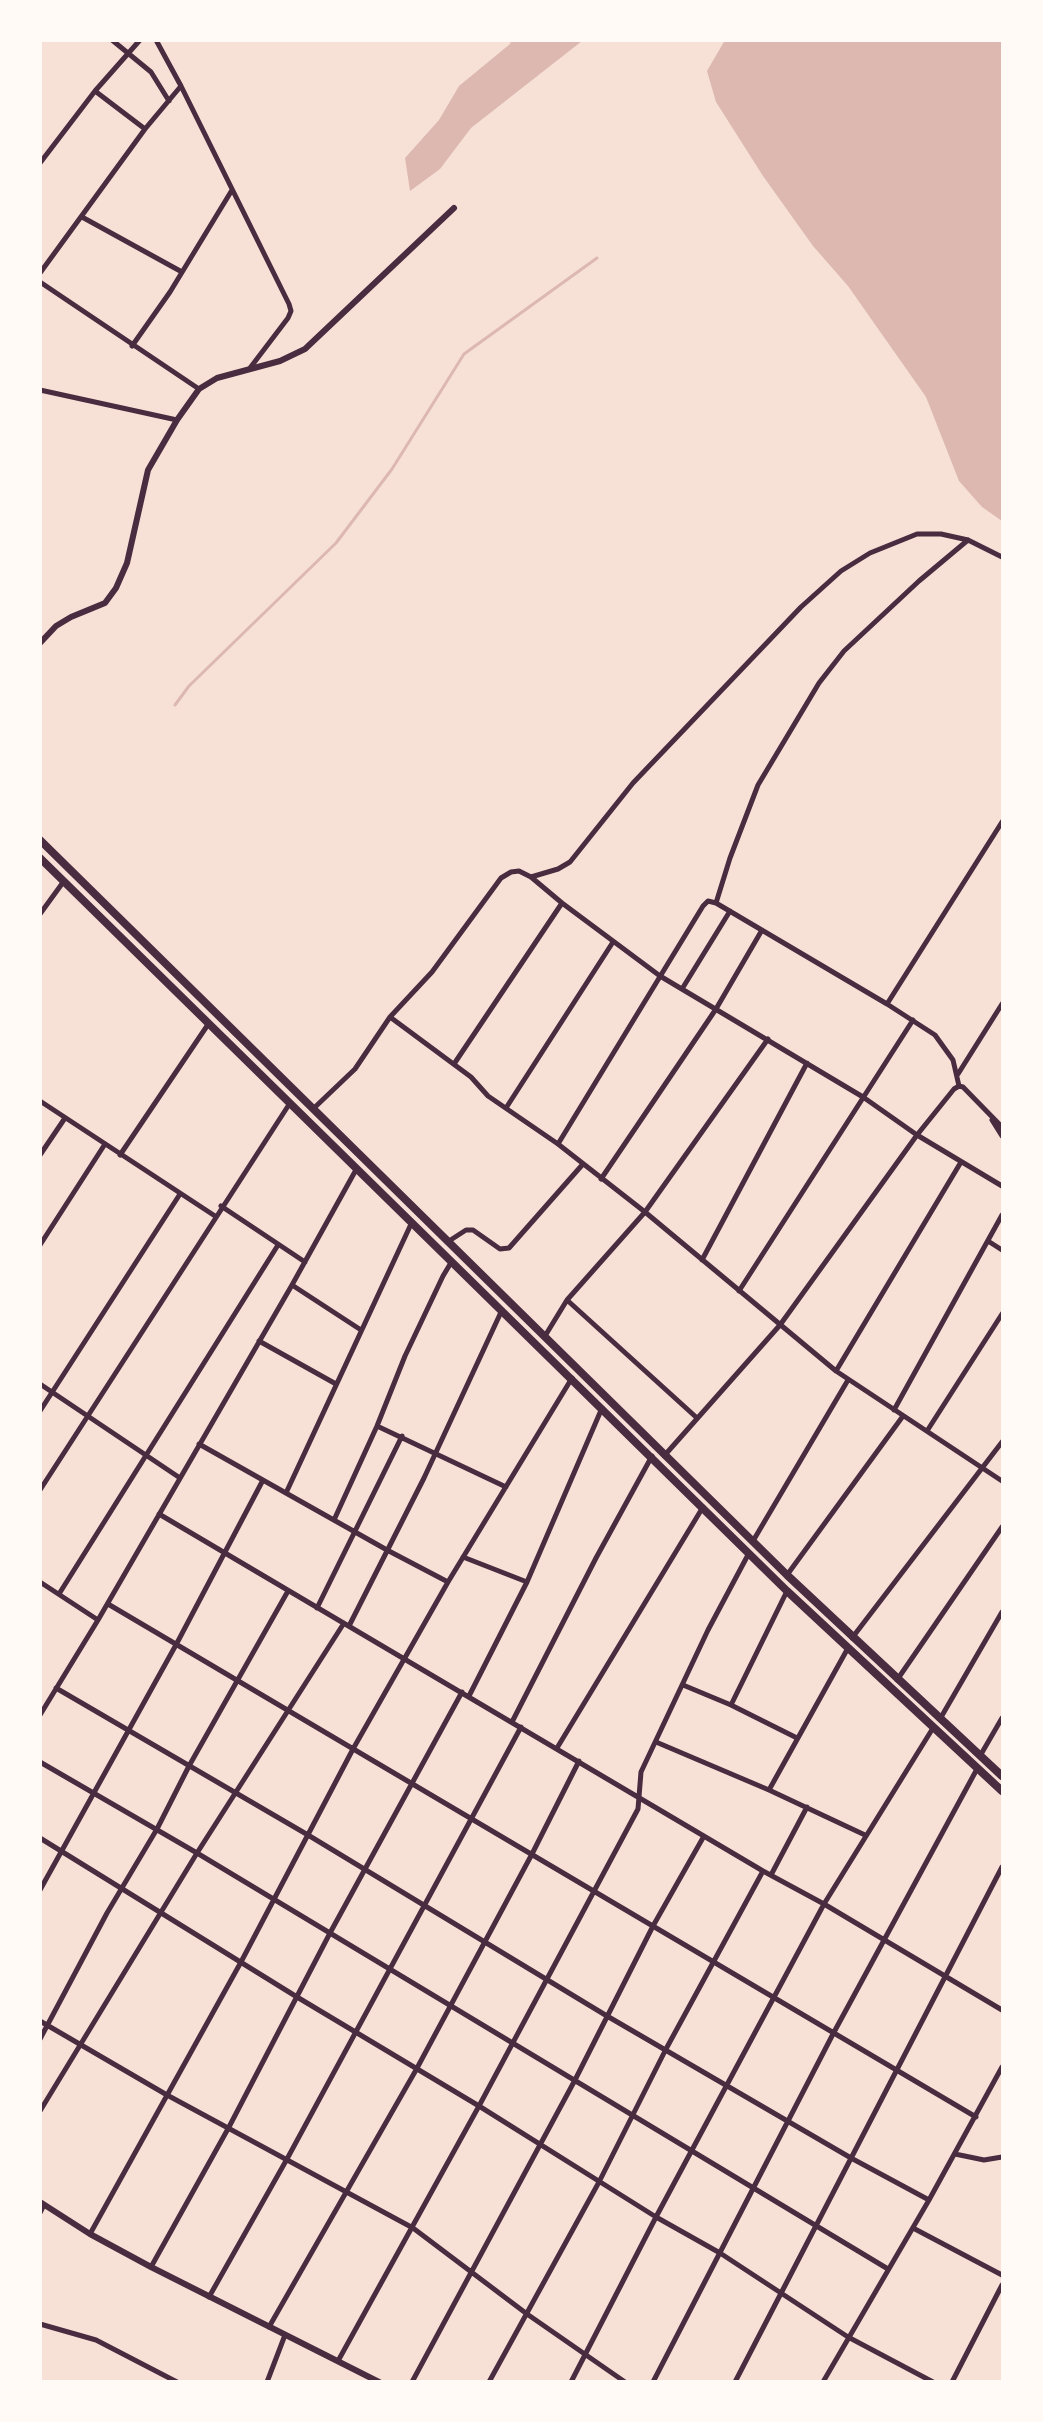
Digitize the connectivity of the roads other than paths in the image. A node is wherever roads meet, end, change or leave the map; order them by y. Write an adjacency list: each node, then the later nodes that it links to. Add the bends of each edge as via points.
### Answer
1 (112, 40): 4 (street)
2 (140, 40): 4 (street)
3 (156, 40): 5 (street)
4 (128, 54): 6 (street); 7 (street, via 151,72)
5 (181, 86): 7 (street); 10 (street)
6 (95, 91): 8 (street); 9 (street)
7 (169, 101): 8 (street)
8 (145, 129): 12 (street)
9 (40, 164)
10 (232, 190): 13 (street); 17 (street, via 291,311)
11 (454, 208): 17 (street, via 317,340 293,356)
12 (82, 217): 13 (street); 14 (street)
13 (182, 272): 16 (street)
14 (40, 273)
15 (40, 282): 16 (street)
16 (132, 346): 18 (street)
17 (250, 368): 18 (street)
18 (199, 389): 20 (street)
19 (40, 390): 20 (street)
20 (177, 420): 23 (street, via 148,470 127,563 116,588 105,603 56,626)
21 (968, 540): 22 (street); 27 (street, via 917,534 870,553 841,571 801,607 633,783 570,862); 30 (street, via 844,651 819,683 758,785)
22 (1002, 557)
23 (40, 644)
24 (1002, 822): 37 (street)
25 (40, 840): 52 (main road)
26 (40, 858): 28 (main road)
27 (531, 876): 29 (street); 40 (street, via 519,871 501,878 432,972)
28 (64, 881): 32 (street); 42 (main road)
29 (562, 903): 34 (street); 45 (street)
30 (716, 903): 31 (street); 35 (street, via 708,901 703,906)
31 (730, 911): 33 (street); 36 (street)
32 (41, 912)
33 (762, 930): 37 (street); 39 (street)
34 (613, 942): 35 (street); 51 (street)
35 (660, 976): 36 (street); 59 (street)
36 (682, 989): 39 (street)
37 (887, 1004): 41 (street)
38 (1002, 1004): 46 (street)
39 (716, 1009): 43 (street); 65 (street)
40 (390, 1017): 45 (street); 52 (street, via 355,1069)
41 (913, 1020): 46 (street, via 946,1048); 48 (street)
42 (209, 1023): 50 (main road); 61 (street)
43 (768, 1039): 44 (street); 69 (street)
44 (807, 1063): 48 (street); 78 (street)
45 (454, 1064): 51 (street)
46 (958, 1074): 47 (street)
47 (959, 1086): 53 (street); 56 (street)
48 (863, 1097): 56 (street); 82 (street)
49 (40, 1101): 54 (street)
50 (290, 1102): 64 (main road); 68 (street)
51 (506, 1108): 59 (street)
52 (313, 1109): 73 (main road)
53 (989, 1114): 55 (street); 57 (street)
54 (64, 1118): 58 (street); 60 (street)
55 (1002, 1127)
56 (917, 1135): 62 (street); 86 (street)
57 (1002, 1136)
58 (105, 1144): 61 (street); 75 (street)
59 (558, 1144): 63 (street)
60 (40, 1155)
61 (120, 1155): 67 (street)
62 (961, 1162): 66 (street); 90 (street)
63 (583, 1164): 65 (street); 73 (street, via 509,1248 500,1249 473,1230)
64 (357, 1168): 72 (main road); 80 (street)
65 (601, 1179): 69 (street)
66 (1002, 1186)
67 (180, 1194): 71 (street); 95 (street)
68 (221, 1206): 71 (street); 76 (street)
69 (645, 1212): 78 (street); 83 (street)
70 (1002, 1215): 74 (street)
71 (215, 1216): 99 (street)
72 (412, 1222): 79 (main road); 87 (street)
73 (448, 1241): 88 (main road)
74 (988, 1241): 77 (street); 98 (street)
75 (40, 1245)
76 (278, 1245): 80 (street); 110 (street)
77 (1002, 1250)
78 (702, 1260): 82 (street)
79 (452, 1261): 84 (main road); 104 (street, via 405,1356)
80 (305, 1262): 81 (street)
81 (292, 1285): 87 (street); 89 (street)
82 (739, 1291): 86 (street)
83 (567, 1300): 88 (street); 102 (street)
84 (502, 1310): 91 (main road); 109 (street)
85 (1002, 1314): 105 (street)
86 (780, 1325): 90 (street); 102 (street)
87 (361, 1330): 94 (street)
88 (544, 1336): 100 (main road)
89 (259, 1341): 94 (street); 108 (street)
90 (836, 1371): 92 (street)
91 (572, 1378): 96 (main road); 117 (street)
92 (848, 1380): 98 (street); 125 (street)
93 (40, 1384): 95 (street)
94 (336, 1384): 119 (street)
95 (52, 1392): 97 (street); 99 (street)
96 (602, 1408): 103 (main road); 133 (street)
97 (40, 1410)
98 (894, 1410): 101 (street)
99 (88, 1416): 110 (street); 118 (street)
100 (625, 1416): 103 (main road); 112 (main road)
101 (903, 1416): 105 (street); 130 (street)
102 (697, 1418): 112 (street)
103 (618, 1423): 111 (main road)
104 (377, 1426): 106 (street); 122 (street)
105 (927, 1431): 113 (street)
106 (402, 1436): 109 (street); 124 (street)
107 (1002, 1442): 113 (street)
108 (199, 1444): 114 (street); 115 (street)
109 (436, 1453): 117 (street); 126 (street)
110 (144, 1455): 114 (street); 136 (street)
111 (652, 1456): 120 (main road); 157 (street)
112 (664, 1456): 125 (main road)
113 (982, 1467): 116 (street); 142 (street)
114 (180, 1478): 121 (street)
115 (263, 1480): 119 (street); 128 (street)
116 (1002, 1481)
117 (506, 1486): 129 (street)
118 (40, 1491)
119 (286, 1493): 122 (street)
120 (703, 1507): 127 (main road); 163 (street)
121 (159, 1514): 128 (street); 137 (street)
122 (334, 1520): 124 (street)
123 (1002, 1527): 147 (street)
124 (355, 1532): 126 (street); 138 (street)
125 (753, 1542): 130 (main road)
126 (387, 1550): 132 (street); 141 (street)
127 (749, 1553): 135 (main road); 148 (street)
128 (225, 1554): 134 (street); 143 (street)
129 (463, 1557): 132 (street); 133 (street)
130 (787, 1575): 142 (main road)
131 (40, 1582): 136 (street)
132 (448, 1582): 145 (street)
133 (527, 1582): 151 (street)
134 (288, 1590): 138 (street); 146 (street)
135 (787, 1591): 144 (main road); 152 (street)
136 (59, 1594): 140 (street)
137 (108, 1604): 140 (street); 143 (street)
138 (318, 1608): 141 (street)
139 (1002, 1612): 156 (street)
140 (98, 1620): 149 (street)
141 (346, 1625): 145 (street); 153 (street)
142 (852, 1638): 147 (main road)
143 (177, 1643): 146 (street); 160 (street)
144 (848, 1648): 159 (main road); 161 (street)
145 (404, 1659): 150 (street); 164 (street)
146 (237, 1680): 153 (street); 168 (street)
147 (897, 1680): 156 (main road)
148 (683, 1685): 152 (street); 162 (street)
149 (56, 1688): 154 (street); 160 (street)
150 (462, 1692): 151 (street); 171 (street)
151 (469, 1696): 157 (street)
152 (731, 1705): 161 (street)
153 (288, 1710): 164 (street); 175 (street)
154 (40, 1715)
155 (1002, 1718): 165 (street)
156 (939, 1719): 165 (main road)
157 (512, 1722): 158 (street)
158 (521, 1727): 163 (street); 178 (street)
159 (933, 1728): 169 (main road); 181 (street)
160 (128, 1730): 168 (street); 174 (street)
161 (797, 1738): 172 (street)
162 (656, 1742): 172 (street); 176 (street, via 639,1778)
163 (557, 1748): 166 (street)
164 (353, 1749): 171 (street); 180 (street)
165 (980, 1756): 170 (main road)
166 (579, 1761): 176 (street); 186 (street)
167 (40, 1762): 174 (street)
168 (189, 1766): 175 (street); 179 (street)
169 (977, 1769): 173 (main road); 200 (street)
170 (1002, 1776)
171 (413, 1783): 178 (street); 188 (street)
172 (769, 1790): 177 (street)
173 (1002, 1791)
174 (95, 1793): 179 (street); 184 (street)
175 (235, 1794): 180 (street); 185 (street)
176 (640, 1798): 182 (street); 193 (street)
177 (807, 1807): 181 (street); 190 (street)
178 (470, 1819): 186 (street); 196 (street)
179 (157, 1829): 185 (street); 191 (street)
180 (308, 1835): 188 (street); 194 (street)
181 (865, 1835): 195 (street)
182 (704, 1836): 189 (street); 198 (street)
183 (40, 1838): 184 (street)
184 (61, 1851): 191 (street); 192 (street)
185 (197, 1853): 194 (street); 197 (street)
186 (532, 1854): 193 (street); 201 (street)
187 (1002, 1867): 205 (street)
188 (365, 1869): 196 (street); 199 (street)
189 (763, 1871): 190 (street); 203 (street)
190 (771, 1875): 195 (street)
191 (123, 1889): 197 (street); 213 (street)
192 (40, 1890)
193 (595, 1891): 198 (street); 206 (street)
194 (274, 1899): 199 (street); 202 (street)
195 (824, 1904): 200 (street); 208 (street)
196 (423, 1906): 201 (street); 204 (street)
197 (161, 1912): 202 (street); 218 (street)
198 (652, 1926): 203 (street); 211 (street)
199 (330, 1933): 204 (street); 207 (street)
200 (885, 1940): 205 (street); 215 (street)
201 (485, 1943): 206 (street); 209 (street)
202 (241, 1962): 207 (street); 225 (street)
203 (713, 1963): 208 (street); 219 (street)
204 (390, 1969): 209 (street); 214 (street)
205 (945, 1976): 210 (street); 222 (street)
206 (548, 1981): 211 (street); 217 (street)
207 (297, 1997): 214 (street); 231 (street)
208 (775, 1998): 215 (street); 224 (street)
209 (451, 2006): 217 (street); 221 (street)
210 (1002, 2010)
211 (607, 2016): 219 (street); 223 (street)
212 (40, 2021): 213 (street)
213 (49, 2025): 216 (street); 218 (street)
214 (356, 2031): 221 (street); 237 (street)
215 (834, 2034): 222 (street); 230 (street)
216 (40, 2040)
217 (513, 2043): 223 (street); 226 (street)
218 (81, 2044): 225 (street); 227 (street)
219 (666, 2049): 224 (street); 228 (street)
220 (1002, 2067): 229 (street)
221 (416, 2070): 226 (street); 240 (street)
222 (896, 2072): 229 (street); 236 (street)
223 (575, 2080): 228 (street); 232 (street)
224 (727, 2084): 230 (street); 233 (street)
225 (167, 2095): 231 (street); 248 (street)
226 (479, 2106): 232 (street); 246 (street)
227 (40, 2111)
228 (633, 2116): 233 (street); 238 (street)
229 (976, 2117): 234 (street)
230 (788, 2120): 236 (street); 239 (street)
231 (229, 2127): 237 (street); 250 (street)
232 (539, 2145): 238 (street); 252 (street)
233 (691, 2152): 239 (street); 244 (street)
234 (955, 2154): 235 (street, via 984,2160); 241 (street)
235 (1002, 2157)
236 (851, 2158): 241 (street); 245 (street)
237 (287, 2160): 240 (street); 256 (street)
238 (599, 2182): 244 (street); 257 (street)
239 (753, 2189): 245 (street); 249 (street)
240 (347, 2191): 246 (street); 259 (street)
241 (928, 2200): 247 (street)
242 (42, 2204): 243 (street); 248 (street)
243 (40, 2213)
244 (656, 2217): 249 (street); 262 (street)
245 (815, 2227): 251 (street); 255 (street)
246 (413, 2228): 252 (street); 263 (street)
247 (913, 2228): 251 (street); 253 (street)
248 (90, 2234): 250 (street)
249 (720, 2253): 255 (street); 272 (street)
250 (151, 2267): 256 (street)
251 (888, 2269): 261 (street)
252 (472, 2273): 257 (street); 268 (street)
253 (1002, 2275)
254 (1002, 2285): 276 (street)
255 (781, 2295): 261 (street); 273 (street)
256 (209, 2297): 259 (street)
257 (528, 2314): 262 (street); 269 (street)
258 (40, 2324): 265 (street, via 96,2340)
259 (269, 2327): 260 (street)
260 (285, 2335): 263 (street); 266 (street)
261 (848, 2337): 264 (street); 274 (street)
262 (586, 2355): 270 (street); 271 (street)
263 (338, 2361): 267 (street)
264 (925, 2380): 275 (street)
265 (177, 2382)
266 (267, 2382)
267 (379, 2382)
268 (412, 2382)
269 (489, 2382)
270 (571, 2382)
271 (625, 2382)
272 (653, 2382)
273 (735, 2382)
274 (823, 2382)
275 (933, 2382)
276 (952, 2382)

